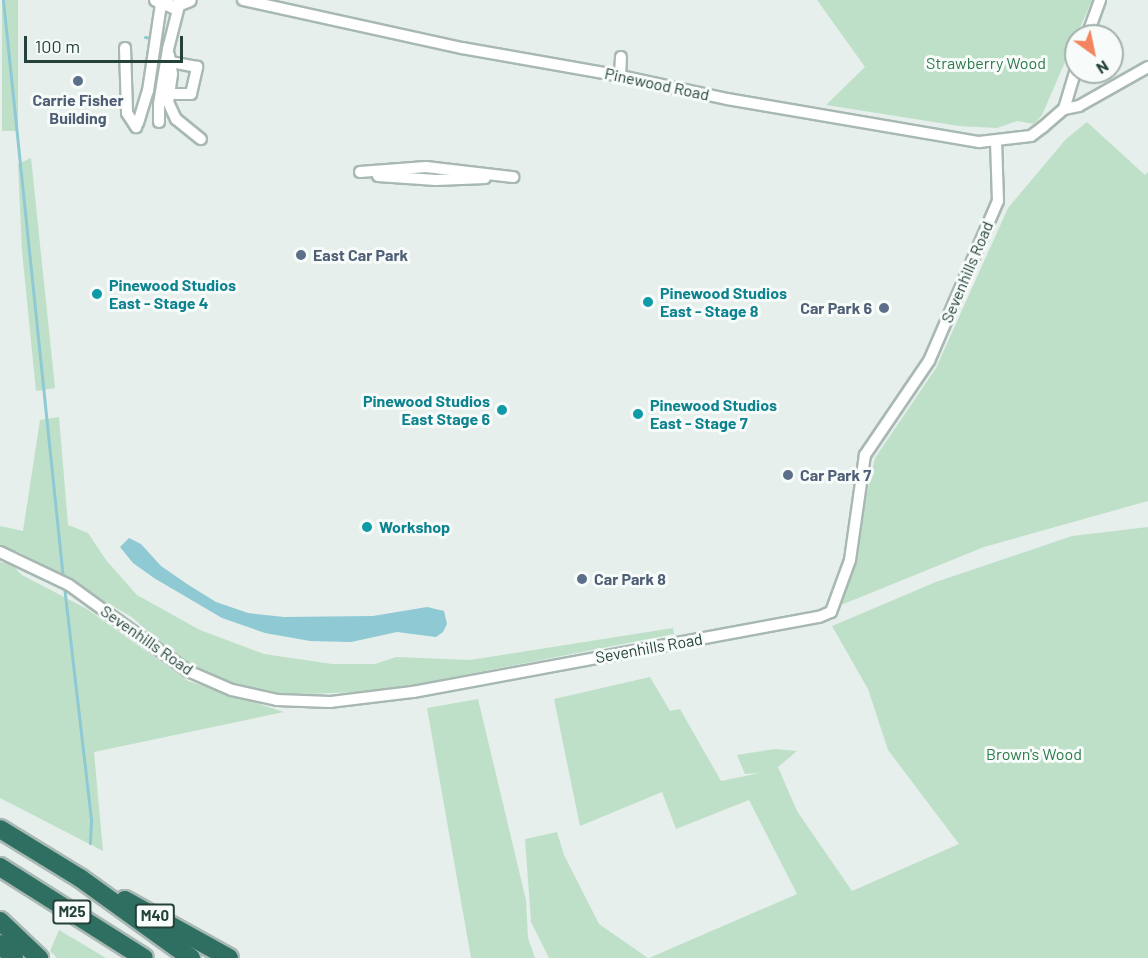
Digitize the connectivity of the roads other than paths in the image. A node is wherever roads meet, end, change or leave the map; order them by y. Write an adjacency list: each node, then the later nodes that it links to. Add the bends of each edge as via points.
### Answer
1 (243, 0): 11 (street, Pinewood Road, via 462,48)
2 (1100, 0): 5 (street)
3 (159, 2): 4 (street); 6 (street, via 148,91 137,125 127,113)
4 (184, 3): 7 (street)
5 (1091, 24)
6 (125, 48)
7 (168, 49): 9 (street); 15 (street)
8 (621, 57): 11 (street)
9 (171, 62): 13 (street); 13 (street, via 196,67 191,94)
10 (1148, 67): 14 (street, via 1079,106)
11 (620, 76): 17 (street, Pinewood Road, via 947,139)
12 (1072, 84): 14 (street)
13 (169, 94): 16 (street, via 168,102 176,119)
14 (1064, 109): 17 (street, Pinewood Road, via 1031,136)
15 (159, 122)
16 (201, 139)
17 (996, 142): 19 (street, Sevenhills Road, via 998,201 929,361 865,455 850,560 831,612 819,617 412,692 330,702 277,700 232,690 188,671 69,585)
18 (360, 172): 18 (street, via 426,166 513,177 436,180)
19 (0, 552)
20 (0, 829): 22 (highway, M25)
21 (0, 867): 27 (highway, M25)
22 (80, 878): 28 (highway, M25); 29 (highway, M40)
23 (0, 921): 26 (highway)
24 (0, 944): 25 (highway)
25 (14, 958)
26 (39, 958)
27 (144, 958)
28 (191, 958)
29 (229, 958)

